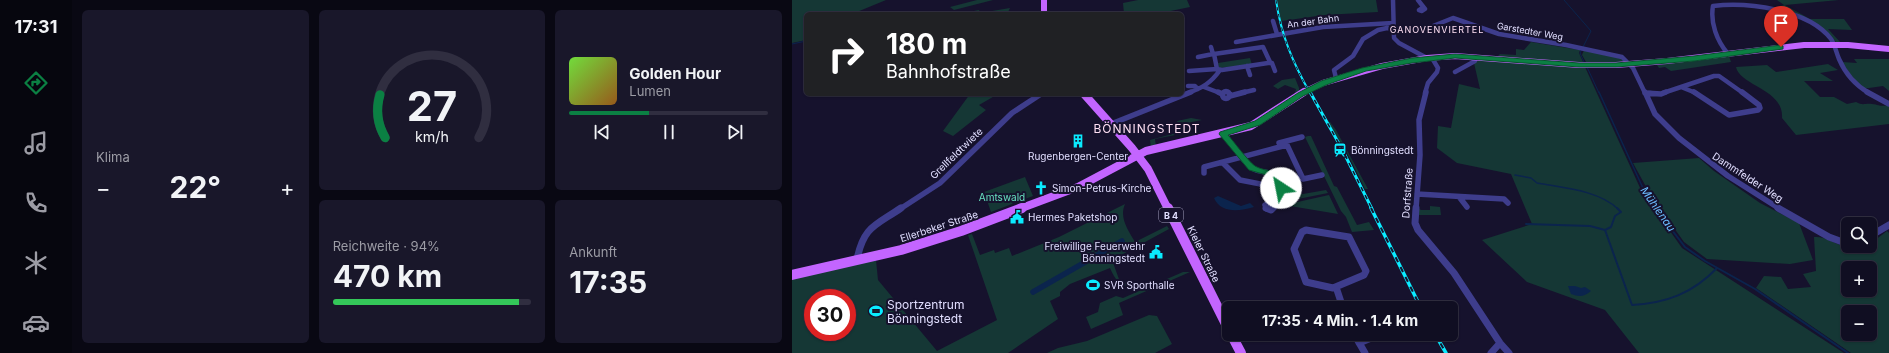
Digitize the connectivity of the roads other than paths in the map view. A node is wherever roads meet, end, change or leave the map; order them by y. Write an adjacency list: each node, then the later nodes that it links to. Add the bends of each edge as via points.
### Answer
1 (1044, 0): 8 (main road)
2 (1393, 0): 10 (street)
3 (1418, 0): 7 (street)
4 (1732, 0): 5 (street); 19 (street, via 1713,6 1712,10 1718,39)
5 (1750, 0)
6 (1767, 2): 14 (street, via 1811,23)
7 (1422, 8)
8 (1044, 12)
9 (1273, 21): 11 (street)
10 (1393, 25): 11 (street, An der Bahn, via 1323,27); 22 (street, via 1396,41); 24 (street, Garstedter Weg, via 1410,30 1428,28 1453,18 1499,34 1622,57); 31 (street, Garstedter Weg, via 1363,39 1354,56 1334,70)
11 (1277, 34): 12 (street, An der Bahn)
12 (1247, 40): 13 (street, An der Bahn); 16 (street)
13 (1236, 42)
14 (1834, 44): 17 (main road, Ellerbeker Straße); 19 (main road, Ellerbeker Straße, via 1778,47); 41 (street, via 1840,61 1853,82)
15 (1211, 47): 18 (street)
16 (1250, 49): 18 (street); 23 (street, via 1264,48)
17 (1889, 49)
18 (1213, 54): 20 (street); 26 (street)
19 (1728, 54): 24 (main road, Ellerbeker Straße)
20 (1198, 57)
21 (1476, 57): 22 (main road, Ellerbeker Straße); 24 (main road, Ellerbeker Straße, via 1590,66); 29 (street, via 1475,61)
22 (1429, 58): 31 (main road, Ellerbeker Straße, via 1382,66); 53 (street, Dorfstraße, via 1438,68 1428,83 1419,119)
23 (1269, 63): 25 (street); 28 (street)
24 (1630, 64): 36 (street, Dammfelder Weg)
25 (1247, 66): 26 (street); 30 (street)
26 (1219, 70): 27 (street); 34 (street, via 1214,79)
27 (1188, 71)
28 (1275, 71)
29 (1456, 72)
30 (1250, 75)
31 (1336, 78): 43 (main road, Ellerbeker Straße, via 1311,89 1258,123)
32 (1188, 86): 34 (street)
33 (1681, 87): 33 (street, via 1689,88 1729,115 1760,108 1719,76); 36 (street, via 1661,94)
34 (1201, 88): 35 (street, via 1222,94 1223,98); 37 (street)
35 (1254, 90)
36 (1645, 93): 60 (street, Dammfelder Weg, via 1649,106 1665,126 1711,166 1764,201)
37 (1184, 94)
38 (1037, 96): 61 (street, Grellfeldtwiete, via 1010,114 940,183 868,230)
39 (1086, 96): 42 (main road, Kieler Straße / B 4)
40 (1178, 96): 42 (street)
41 (1889, 104)
42 (1111, 124): 46 (main road, Kieler Straße / B 4)
43 (1223, 134): 46 (main road, Ellerbeker Straße); 47 (street)
44 (1302, 137): 45 (street, via 1271,145)
45 (1268, 150): 47 (street); 51 (street, via 1288,145)
46 (1138, 155): 61 (main road, Ellerbeker Straße, via 1078,187 961,231 926,243); 65 (main road, Kieler Straße / B 4, via 1158,187)
47 (1244, 157): 48 (street); 52 (street, via 1252,168 1272,173)
48 (1223, 163): 49 (street, via 1203,168); 52 (street, via 1240,180)
49 (1204, 173)
50 (1322, 174): 51 (street)
51 (1302, 179): 52 (street, via 1295,178)
52 (1280, 184): 55 (street, via 1275,200)
53 (1417, 194): 54 (street); 69 (street, Dorfstraße, via 1414,223 1460,283)
54 (1460, 198): 56 (street, via 1504,199); 57 (street)
55 (1271, 202)
56 (1508, 202)
57 (1467, 207)
58 (1889, 225): 59 (street)
59 (1877, 232)
60 (1841, 242)
61 (855, 260): 62 (main road, Ellerbeker Straße)
62 (792, 275)
63 (1336, 287): 63 (street, via 1306,282 1294,249 1302,232 1306,230 1349,237 1366,271 1364,275); 64 (street)
64 (1341, 301)
65 (1222, 316)
66 (1235, 341): 70 (main road)
67 (1364, 341): 68 (street)
68 (1359, 343): 71 (street)
69 (1500, 343): 72 (street); 73 (street, Dorfstraße)
70 (1241, 353)
71 (1365, 353)
72 (1491, 353)
73 (1509, 353)

